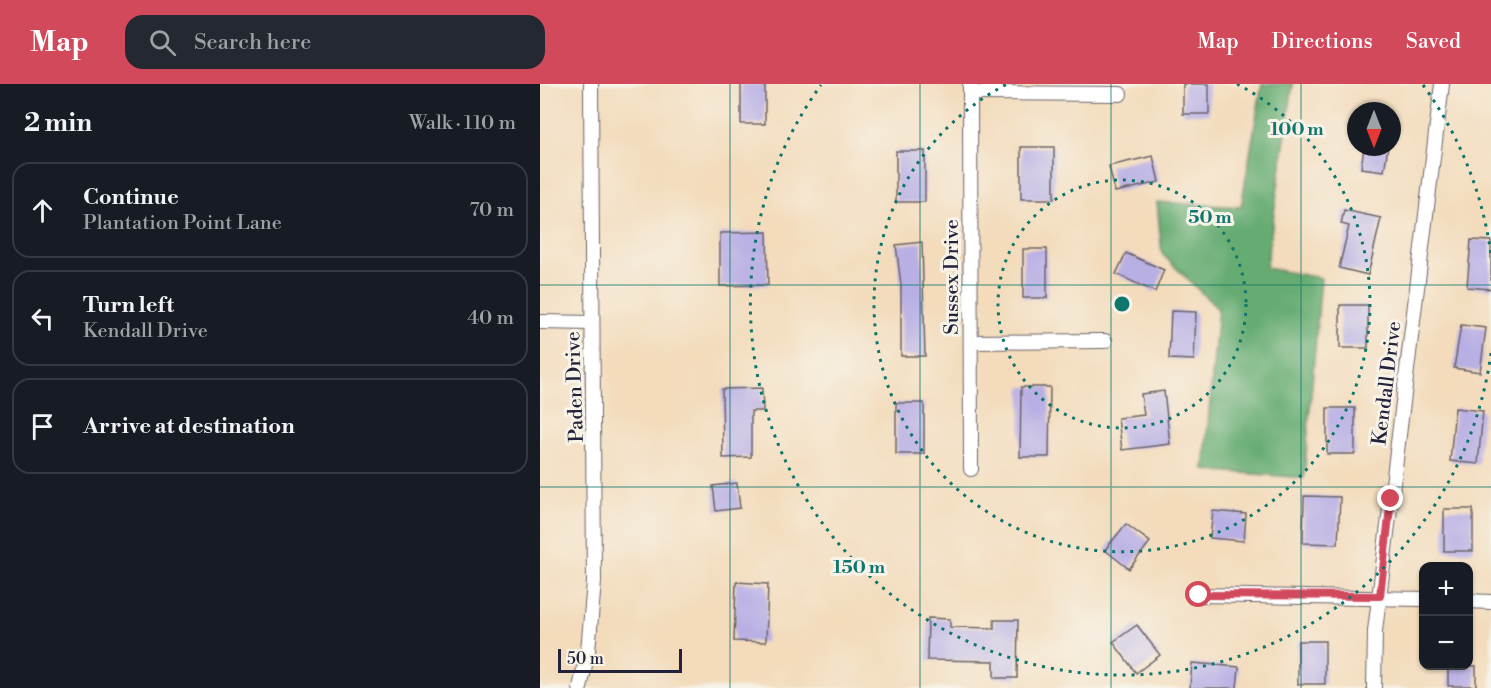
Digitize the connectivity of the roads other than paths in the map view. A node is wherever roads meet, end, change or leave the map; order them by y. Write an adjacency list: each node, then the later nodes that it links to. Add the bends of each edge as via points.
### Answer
1 (591, 84): 6 (street, Paden Drive)
2 (1442, 84): 11 (street, Kendall Drive)
3 (970, 88): 4 (street); 8 (street, Sussex Drive)
4 (1120, 94)
5 (540, 322): 6 (street)
6 (592, 323): 15 (street, Paden Drive, via 594,582 588,651)
7 (1105, 341): 8 (street)
8 (971, 342): 9 (street, Sussex Drive)
9 (971, 469)
10 (1199, 595): 11 (street)
11 (1380, 596): 12 (street); 16 (street, Kendall Drive)
12 (1419, 598)
13 (1473, 601): 14 (street)
14 (1491, 602)
15 (580, 688)
16 (1374, 688)

